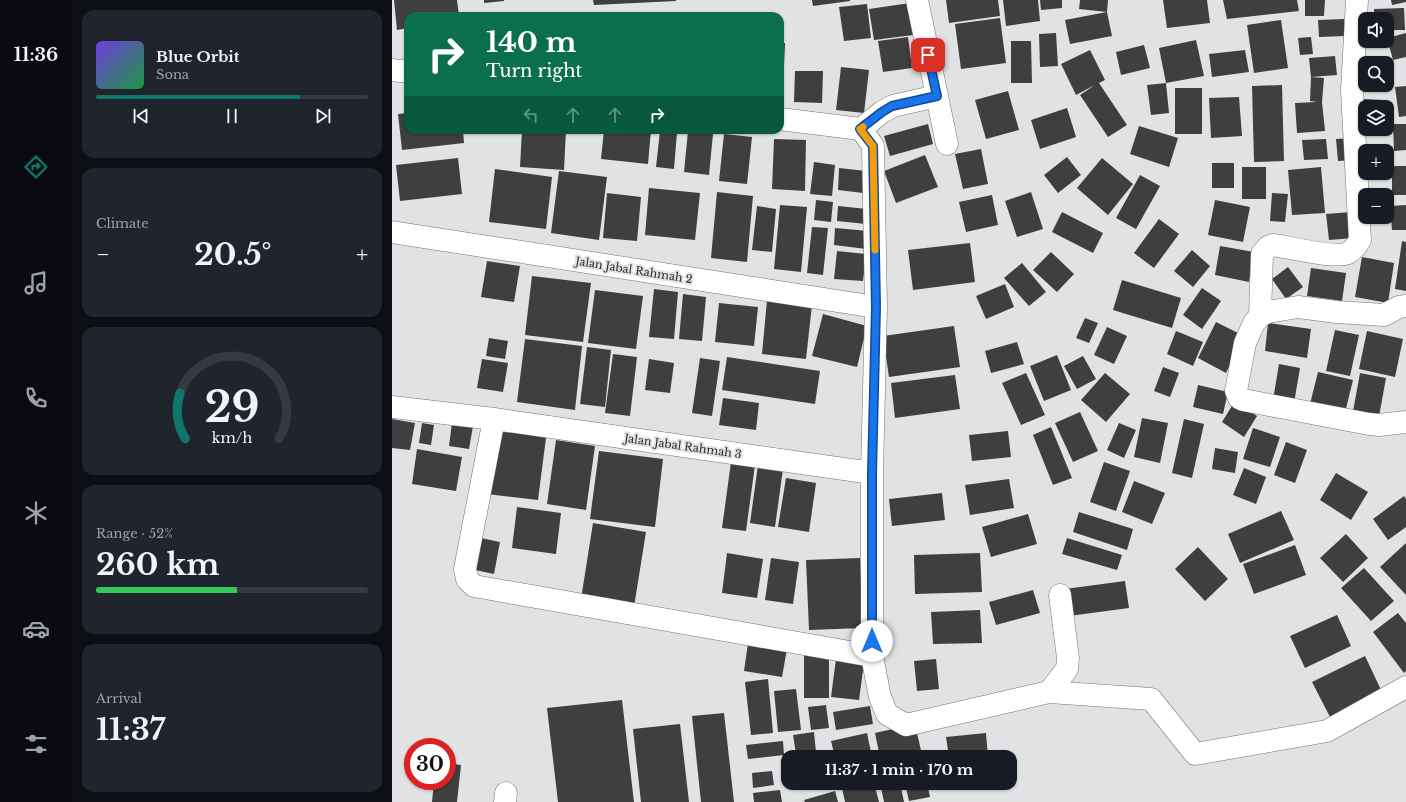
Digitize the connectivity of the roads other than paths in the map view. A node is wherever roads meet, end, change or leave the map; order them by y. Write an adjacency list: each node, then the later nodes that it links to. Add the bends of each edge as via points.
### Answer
1 (917, 0): 5 (street)
2 (1357, 0): 12 (street, via 1352,90 1360,240 1356,248 1347,254 1332,255 1273,245 1268,247 1262,254)
3 (392, 70): 4 (street)
4 (404, 72)
5 (937, 96): 7 (street, via 892,106); 8 (street)
6 (784, 120): 7 (street)
7 (860, 129): 11 (street, via 873,146)
8 (947, 144)
9 (392, 232): 11 (street, Jalan Jabal Rahmah 2)
10 (1406, 306): 12 (street, via 1398,307 1384,315 1298,307 1275,309)
11 (876, 307): 16 (street)
12 (1260, 316): 15 (street, via 1245,344 1236,391 1239,398 1369,424)
13 (392, 407): 14 (street, Jalan Jabal Rahmah 3)
14 (494, 419): 16 (street, Jalan Jabal Rahmah 3); 18 (street, via 465,570 467,578 474,586)
15 (1406, 422)
16 (872, 473): 18 (street)
17 (1060, 595): 20 (street, via 1068,658 1067,669)
18 (872, 656): 20 (street, via 880,697 887,714 906,725)
19 (1406, 687): 20 (street, via 1327,731 1195,754 1151,699)
20 (1049, 692)

